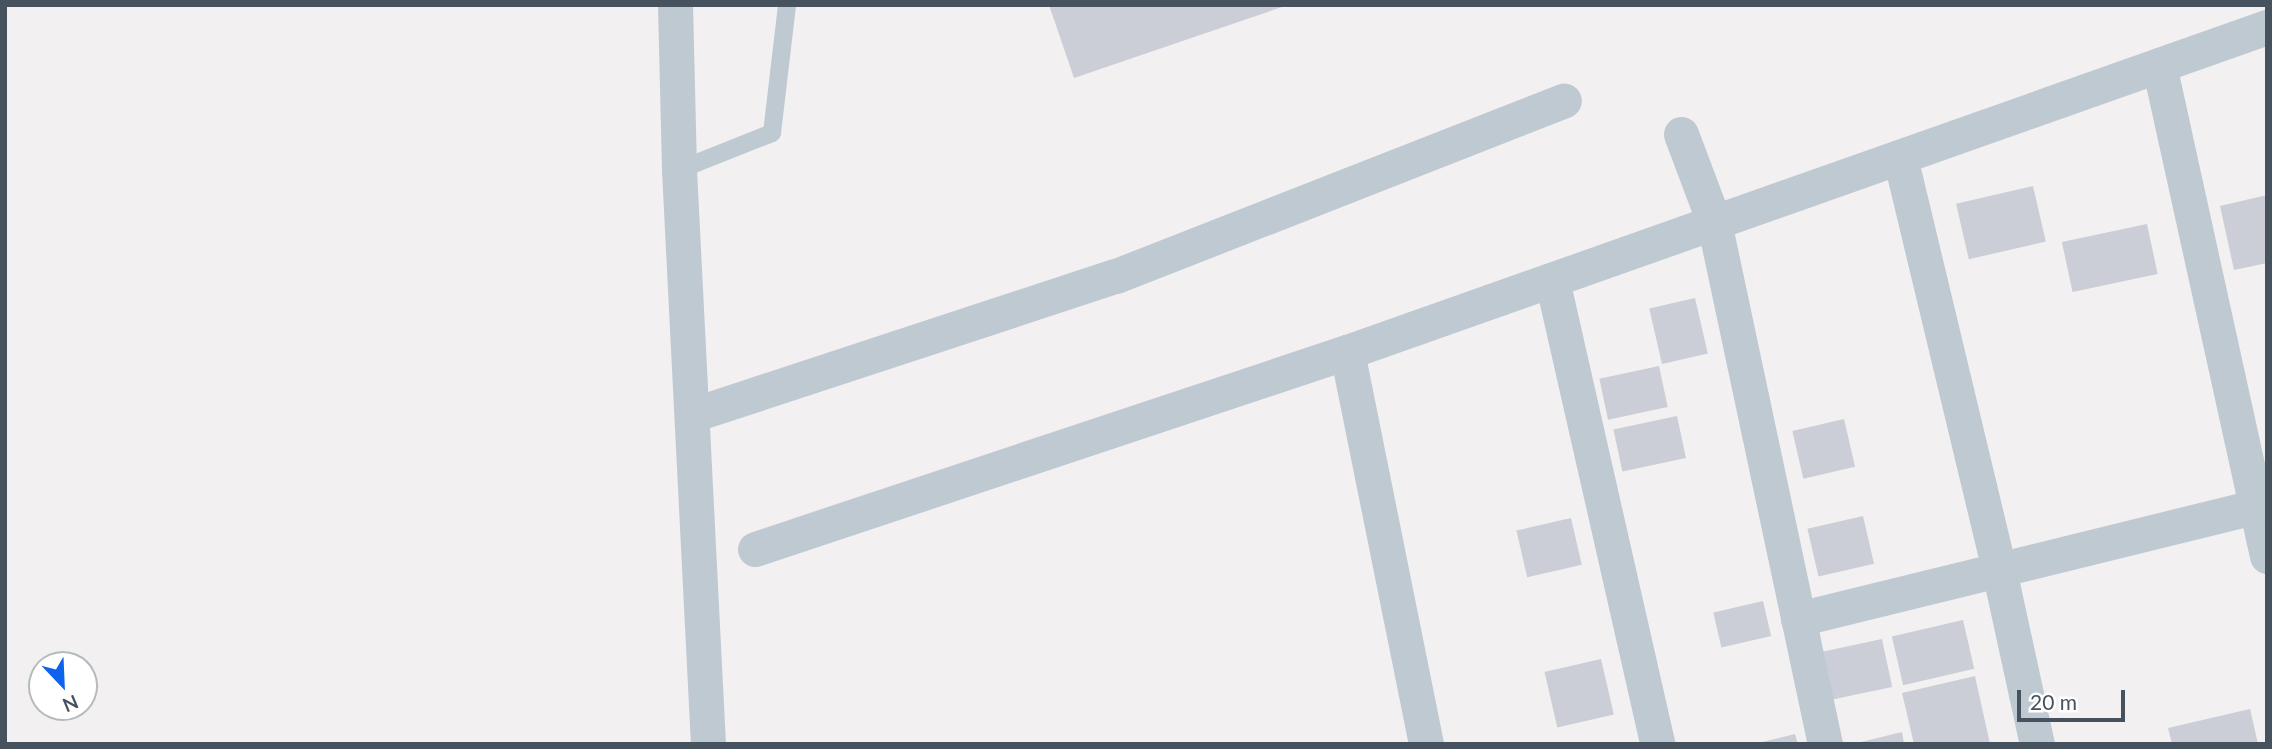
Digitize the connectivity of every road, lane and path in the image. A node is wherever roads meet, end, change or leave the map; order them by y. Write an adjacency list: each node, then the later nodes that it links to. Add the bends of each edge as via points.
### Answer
1 (675, 5): 8 (street)
2 (787, 5): 8 (lane, via 772,133)
3 (2267, 27): 4 (street)
4 (2159, 65): 7 (street); 13 (street)
5 (1564, 100): 12 (street, via 1116,276)
6 (1681, 134): 9 (street)
7 (1899, 157): 9 (street); 16 (street)
8 (679, 170): 12 (street)
9 (1714, 222): 10 (street); 17 (street)
10 (1552, 280): 11 (street); 20 (street)
11 (1347, 352): 14 (street); 19 (street)
12 (692, 415): 18 (street)
13 (2261, 506): 15 (street); 16 (street)
14 (755, 549)
15 (2267, 556)
16 (1999, 570): 17 (street); 22 (street)
17 (1798, 619): 21 (street)
18 (708, 744)
19 (1426, 744)
20 (1657, 744)
21 (1825, 744)
22 (2037, 744)

